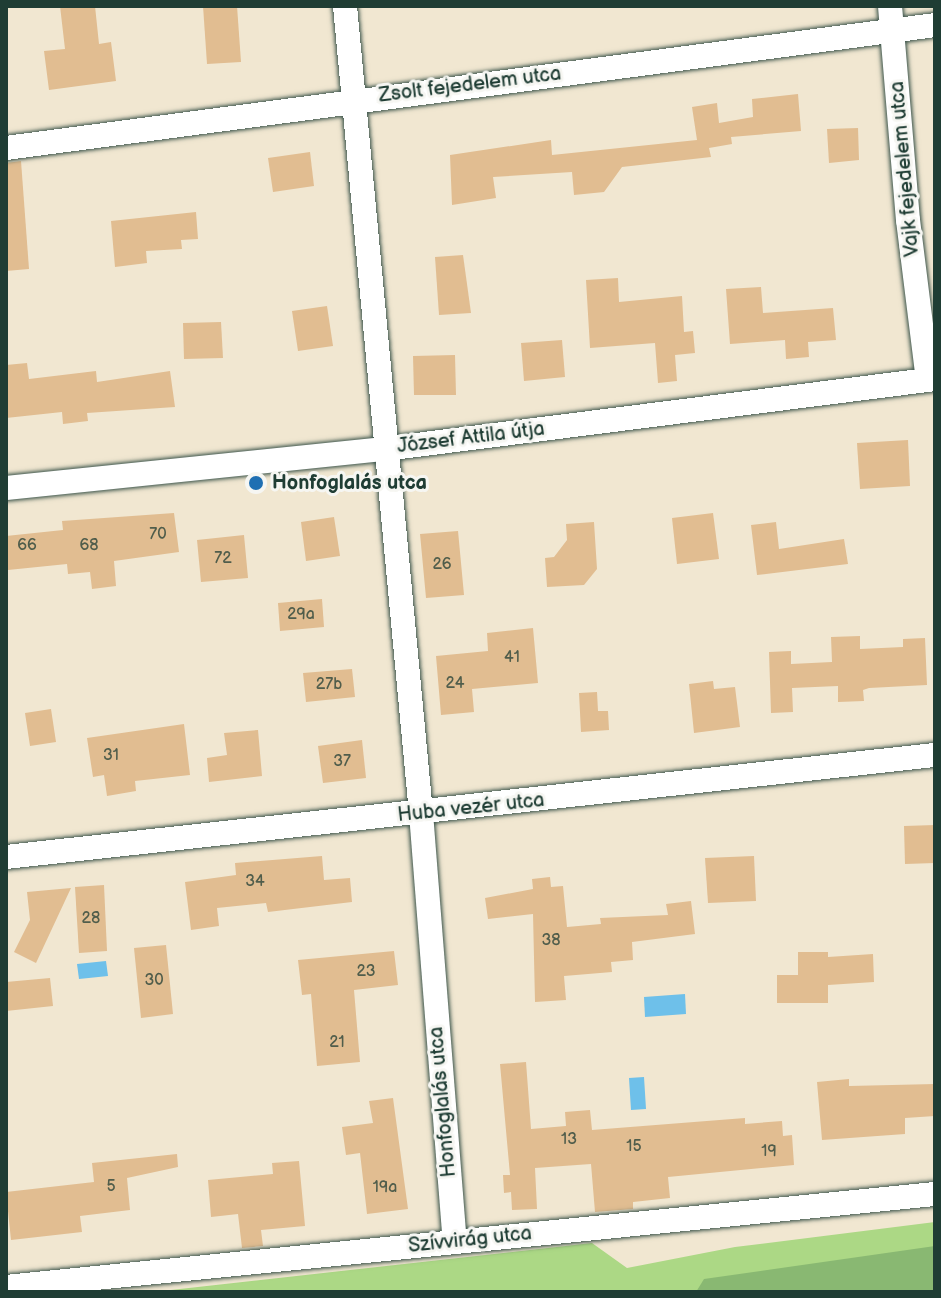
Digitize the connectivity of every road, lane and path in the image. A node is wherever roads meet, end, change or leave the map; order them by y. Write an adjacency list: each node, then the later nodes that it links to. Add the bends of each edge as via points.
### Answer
1 (345, 6): 5 (street, Honfoglalás utca)
2 (890, 6): 4 (street, Vajk fejedelem utca)
3 (935, 25): 4 (street, Zsolt fejedelem utca)
4 (893, 31): 5 (street, Zsolt fejedelem utca); 7 (street, Vajk fejedelem utca, via 908,220)
5 (353, 100): 6 (street, Zsolt fejedelem utca); 8 (street, Honfoglalás utca)
6 (6, 148)
7 (932, 380): 8 (street, József Attila útja)
8 (385, 449): 9 (street, József Attila útja); 11 (street, Honfoglalás utca)
9 (6, 488)
10 (935, 755): 11 (street, Huba vezér utca)
11 (421, 813): 12 (street, Huba vezér utca); 14 (street, Honfoglalás utca)
12 (6, 857)
13 (935, 1194): 14 (street, Szívvirág utca)
14 (455, 1242): 15 (street, Szívvirág utca)
15 (6, 1287)

